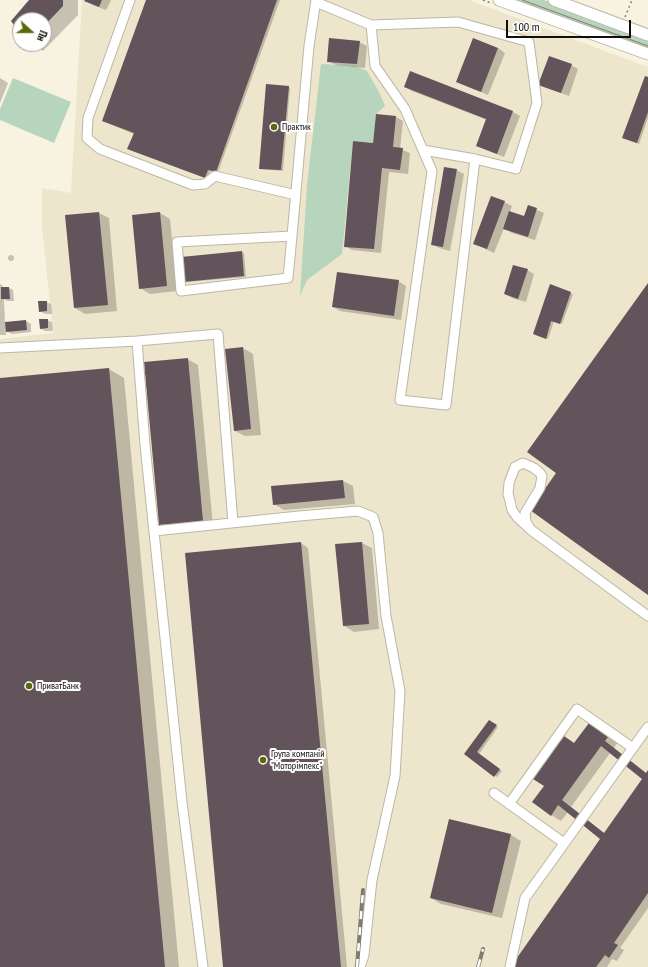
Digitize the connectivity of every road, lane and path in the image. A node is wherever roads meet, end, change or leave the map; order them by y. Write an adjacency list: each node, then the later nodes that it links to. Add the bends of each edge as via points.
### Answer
1 (130, 0): 12 (lane, via 88,118 87,138 100,149 193,185 205,184 215,176)
2 (499, 0): 9 (main road)
3 (554, 0): 8 (main road)
4 (632, 0): 6 (path)
5 (316, 1): 7 (lane); 12 (lane, via 309,46)
6 (625, 17)
7 (371, 25): 10 (lane, via 375,66 405,109); 11 (lane, via 458,22 529,42 537,103 516,169)
8 (648, 35)
9 (648, 54)
10 (423, 150): 11 (lane); 11 (lane, via 432,171 400,400 446,405)
11 (475, 159)
12 (296, 195): 13 (lane)
13 (292, 236): 13 (lane, via 288,278 181,291 177,242)
14 (137, 341): 15 (lane); 16 (lane, via 218,334); 18 (lane)
15 (0, 348)
16 (233, 523): 18 (lane); 26 (lane, via 358,511 373,517 378,533 386,616 400,691 395,776 372,880 364,955)
17 (531, 530): 17 (lane, via 512,510 508,494 512,473 515,467 522,463 534,468 542,476 540,488 525,513 526,522); 19 (lane)
18 (154, 531): 25 (lane, via 182,802)
19 (648, 616)
20 (648, 727): 21 (lane)
21 (633, 748): 23 (lane, via 577,708); 24 (lane)
22 (494, 792): 23 (lane)
23 (509, 804): 24 (lane)
24 (564, 843): 27 (lane, via 525,898)
25 (203, 967)
26 (360, 967)
27 (510, 967)

